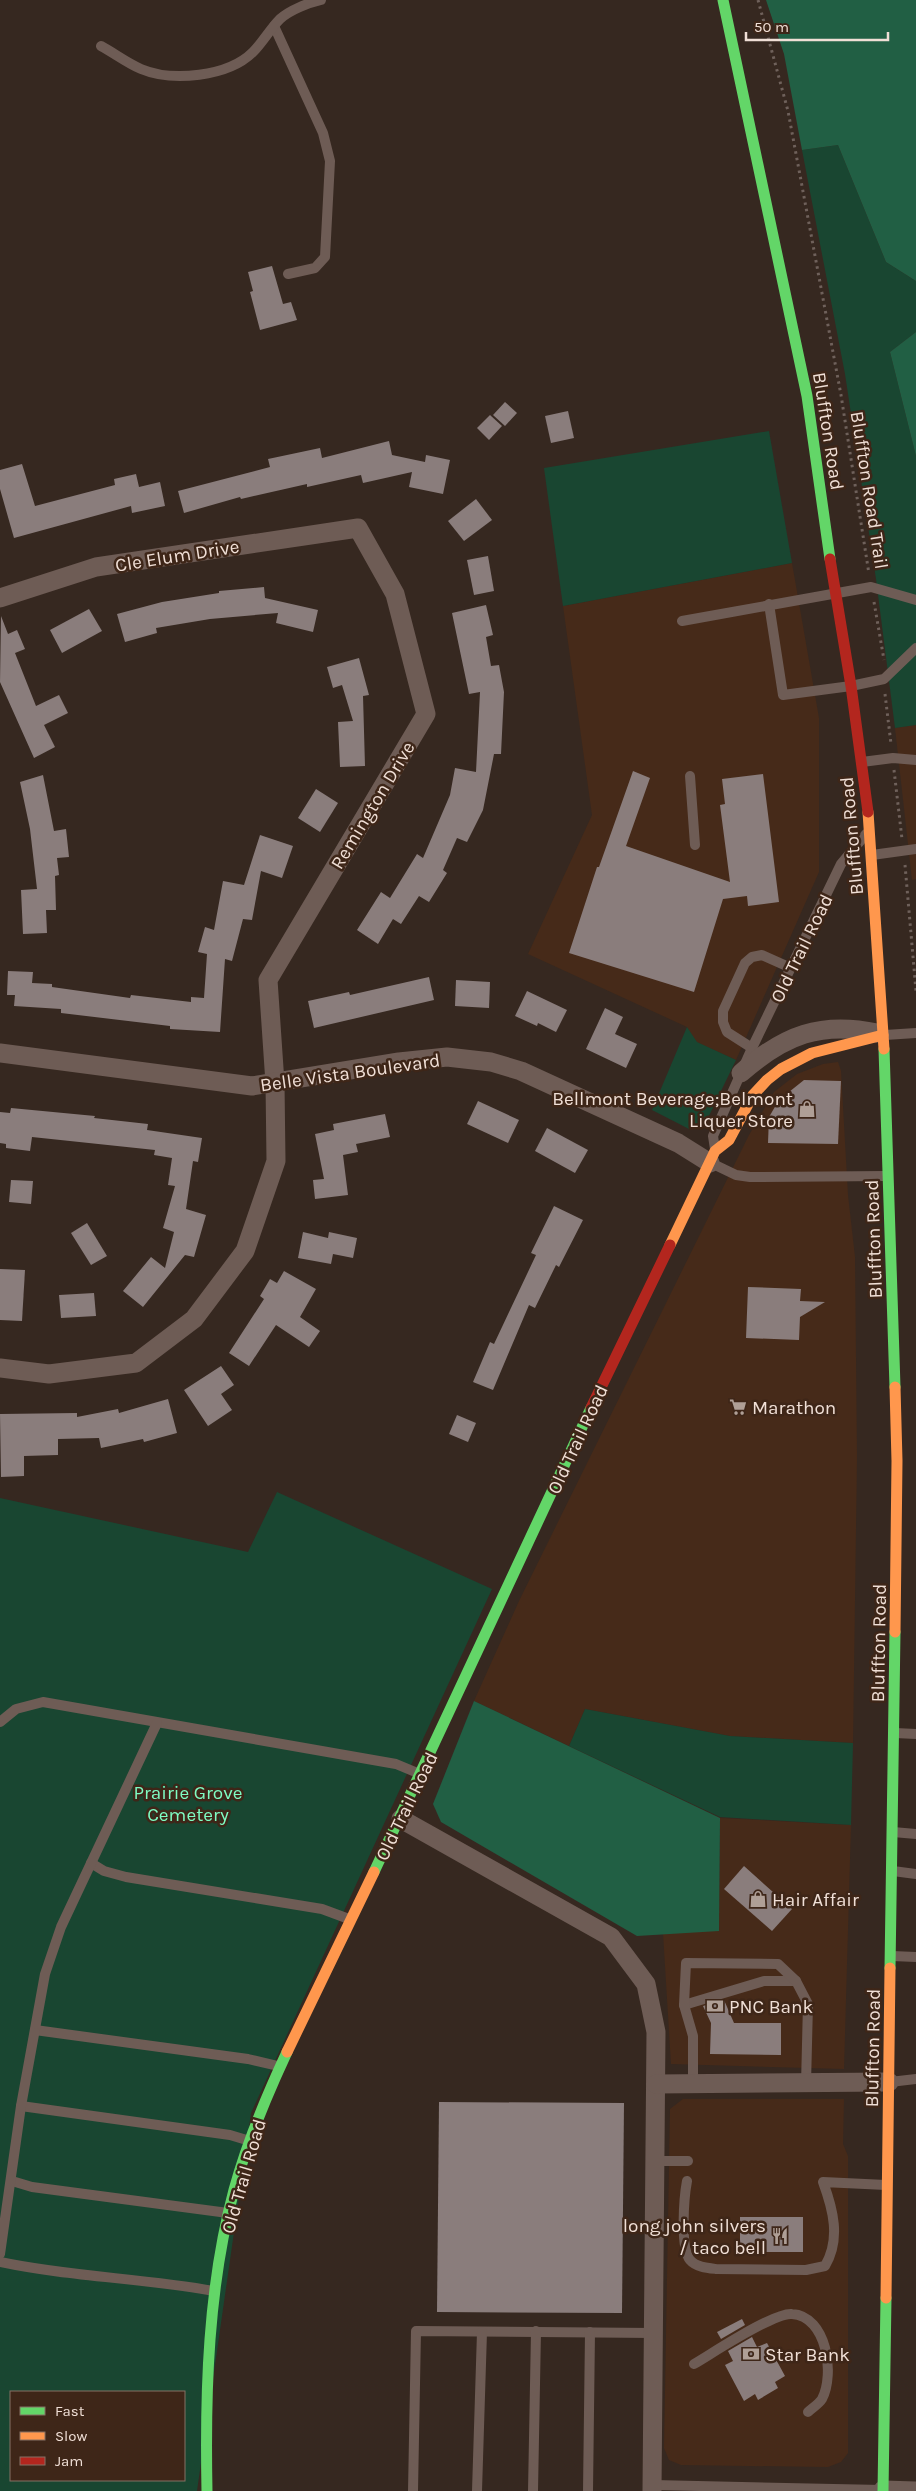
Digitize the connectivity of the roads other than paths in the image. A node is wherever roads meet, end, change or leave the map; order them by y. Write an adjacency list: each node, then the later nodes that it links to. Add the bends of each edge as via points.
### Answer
1 (321, 0): 3 (lane, via 296,10)
2 (724, 0): 7 (main road, Bluffton Road, via 795,332)
3 (274, 26): 4 (lane, via 252,53 224,69 202,74 168,77 141,69); 5 (lane, via 323,133 330,161 325,256 315,268)
4 (101, 46)
5 (288, 274)
6 (358, 528): 8 (street, Cle Elum Drive, via 96,567); 27 (street, Remington Drive, via 396,594 426,714 268,980)
7 (835, 592): 9 (lane, via 871,586); 10 (lane); 13 (main road, Bluffton Road)
8 (0, 598)
9 (916, 600)
10 (770, 604): 11 (lane); 13 (lane, via 783,695)
11 (682, 621)
12 (916, 648): 13 (lane, via 884,679)
13 (851, 686): 15 (main road, Bluffton Road)
14 (916, 760): 15 (lane, via 893,758)
15 (861, 763): 17 (main road, Bluffton Road)
16 (690, 776): 18 (lane)
17 (870, 830): 20 (main road, Bluffton Road); 21 (lane, Old Trail Road, via 841,864)
18 (695, 845)
19 (916, 849): 20 (lane)
20 (871, 856): 23 (main road, Bluffton Road)
21 (791, 968): 24 (lane, Old Trail Road); 24 (lane, via 762,955 745,963 723,1011 723,1022 727,1032)
22 (916, 1033): 23 (lane)
23 (883, 1035): 26 (street, Old Trail Road, via 851,1028 820,1029 793,1038); 28 (main road, Old Trail Road, via 796,1058 752,1096 728,1144); 29 (main road, Bluffton Road)
24 (752, 1048): 26 (lane, Old Trail Road)
25 (0, 1052): 27 (street, Belle Vista Boulevard, via 252,1086)
26 (741, 1073): 28 (lane, Old Trail Road, via 713,1136)
27 (275, 1083): 28 (street, Belle Vista Boulevard, via 447,1057 491,1062 521,1071); 30 (street, Remington Drive, via 276,1161 245,1251 194,1319 136,1363 49,1374)
28 (712, 1157): 29 (lane, via 736,1174 750,1177); 35 (main road, Old Trail Road)
29 (888, 1176): 33 (main road, Bluffton Road, via 897,1461)
30 (0, 1368)
31 (0, 1722): 32 (lane, via 16,1709 43,1702)
32 (157, 1723): 35 (lane, via 396,1764); 39 (lane)
33 (895, 1733): 34 (lane); 37 (main road, Bluffton Road)
34 (916, 1734)
35 (421, 1775): 36 (main road, Old Trail Road)
36 (401, 1819): 42 (main road, Old Trail Road); 51 (street, via 611,1937 646,1984 656,2032)
37 (892, 1832): 38 (lane); 40 (main road, Bluffton Road)
38 (916, 1834)
39 (90, 1862): 42 (lane, via 104,1871 126,1878 322,1909); 47 (lane, via 52,1952)
40 (892, 1871): 41 (lane); 43 (main road, Bluffton Road)
41 (916, 1874)
42 (350, 1919): 48 (main road, Old Trail Road)
43 (891, 1956): 44 (lane); 50 (main road, Bluffton Road)
44 (916, 1956)
45 (796, 1981): 46 (lane, via 764,1981); 46 (lane, via 778,1964 686,1963); 53 (lane, via 808,2004)
46 (684, 2005): 52 (lane, via 693,2036)
47 (35, 2030): 48 (lane, via 248,2058); 54 (lane)
48 (279, 2066): 55 (main road, Old Trail Road)
49 (916, 2079): 50 (lane)
50 (889, 2082): 53 (street); 60 (main road, Bluffton Road)
51 (656, 2084): 52 (street); 56 (street)
52 (693, 2084): 53 (street)
53 (806, 2084)
54 (21, 2106): 55 (lane, via 230,2135); 58 (lane)
55 (250, 2141): 61 (main road, Old Trail Road)
56 (656, 2161): 57 (lane); 68 (street)
57 (688, 2161)
58 (12, 2181): 61 (lane); 62 (lane)
59 (687, 2181): 60 (lane, via 685,2252 691,2262 716,2269 806,2270 825,2266 834,2239 833,2209 824,2182)
60 (887, 2185): 72 (main road, Bluffton Road)
61 (229, 2213): 64 (main road, Old Trail Road)
62 (0, 2254)
63 (0, 2262): 64 (lane)
64 (215, 2292): 73 (main road, Old Trail Road, via 206,2416)
65 (536, 2331): 66 (lane); 67 (lane); 76 (lane)
66 (482, 2332): 74 (lane, via 416,2332); 75 (lane)
67 (590, 2332): 68 (lane); 77 (lane)
68 (654, 2333): 71 (street)
69 (694, 2364): 70 (lane, via 774,2318 792,2314 809,2318 820,2332 826,2348 827,2383 821,2400)
70 (808, 2412)
71 (652, 2488): 72 (lane)
72 (883, 2490): 78 (street)
73 (207, 2491)
74 (413, 2491)
75 (477, 2491)
76 (533, 2491)
77 (588, 2491)
78 (916, 2491)

